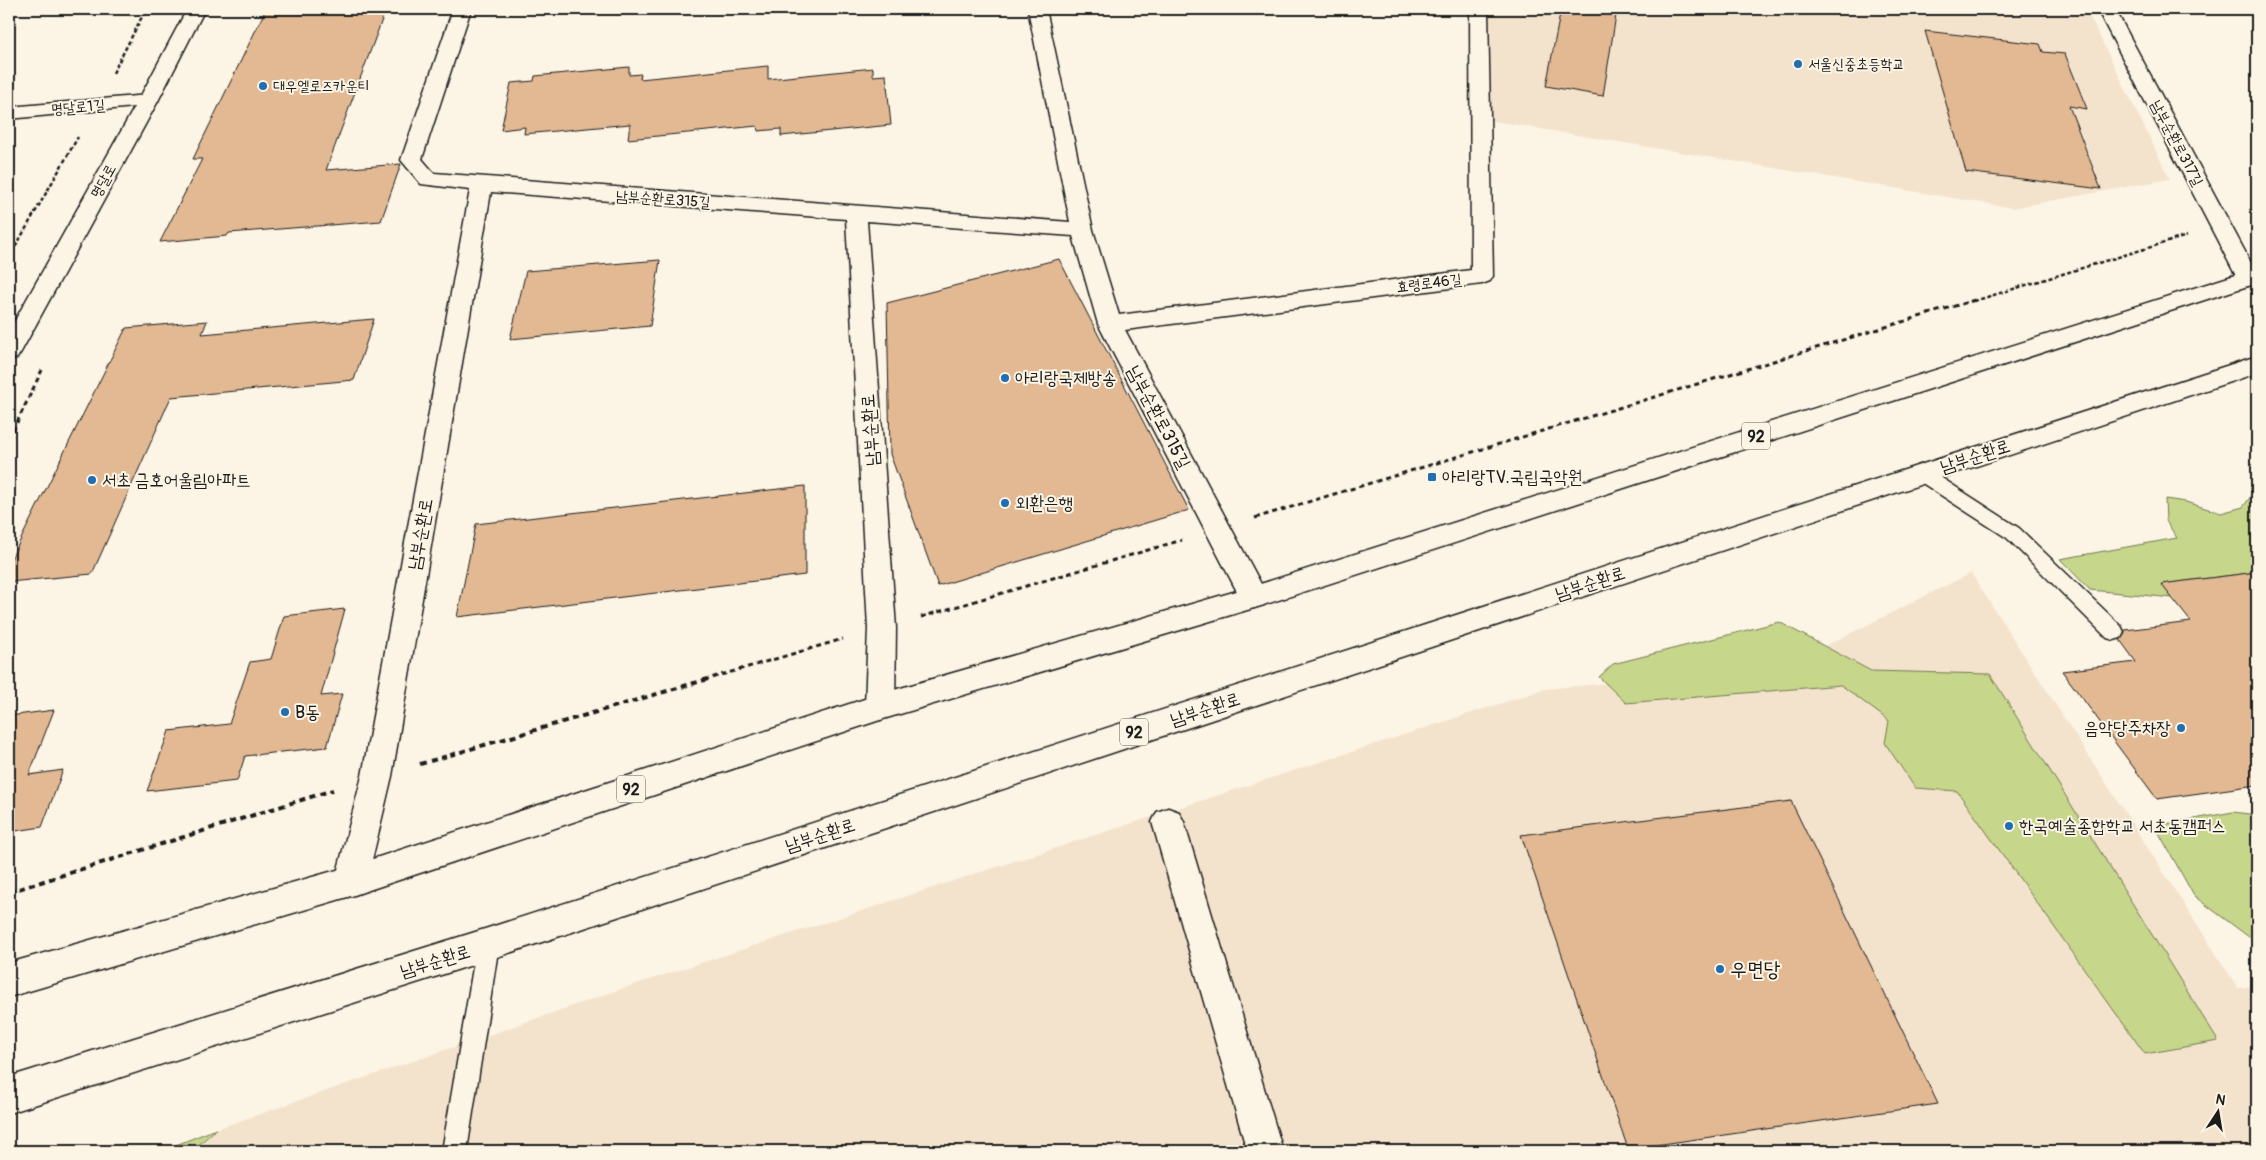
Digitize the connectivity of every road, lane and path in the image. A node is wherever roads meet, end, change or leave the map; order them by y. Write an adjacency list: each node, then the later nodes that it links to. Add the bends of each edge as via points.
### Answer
1 (196, 9): 6 (street, 명달로)
2 (462, 9): 8 (street, 남부순환로315길, via 411,160 428,179)
3 (1037, 9): 11 (street, 남부순환로315길)
4 (1479, 9): 13 (street, 효령로46길, via 1482,276)
5 (2106, 9): 10 (street, 남부순환로317길)
6 (148, 101): 7 (street, 명달로1길); 14 (street, 명달로)
7 (9, 113)
8 (482, 185): 9 (street, 남부순환로315길); 22 (street, 남부순환로)
9 (856, 213): 11 (street, 남부순환로315길); 19 (street, 남부순환로)
10 (2221, 226): 12 (street, 남부순환로317길); 17 (path)
11 (1082, 230): 13 (street, 남부순환로315길)
12 (2253, 276): 18 (street, 92)
13 (1110, 324): 17 (street, 남부순환로315길)
14 (9, 352)
15 (2257, 364): 16 (street, 남부순환로 / 92)
16 (1922, 474): 20 (lane, via 2013,533); 26 (street, 남부순환로 / 92)
17 (1218, 530): 18 (street, 남부순환로315길); 19 (path)
18 (1254, 597): 21 (street, 92)
19 (882, 628): 21 (street, 남부순환로); 22 (path)
20 (2114, 632)
21 (880, 707): 24 (street, 92)
22 (377, 776): 24 (street, 남부순환로); 25 (path)
23 (1168, 822): 30 (street)
24 (351, 881): 27 (street, 92)
25 (9, 892)
26 (488, 944): 28 (street, 남부순환로 / 92); 29 (lane)
27 (9, 980)
28 (9, 1095)
29 (454, 1151)
30 (1265, 1151)

